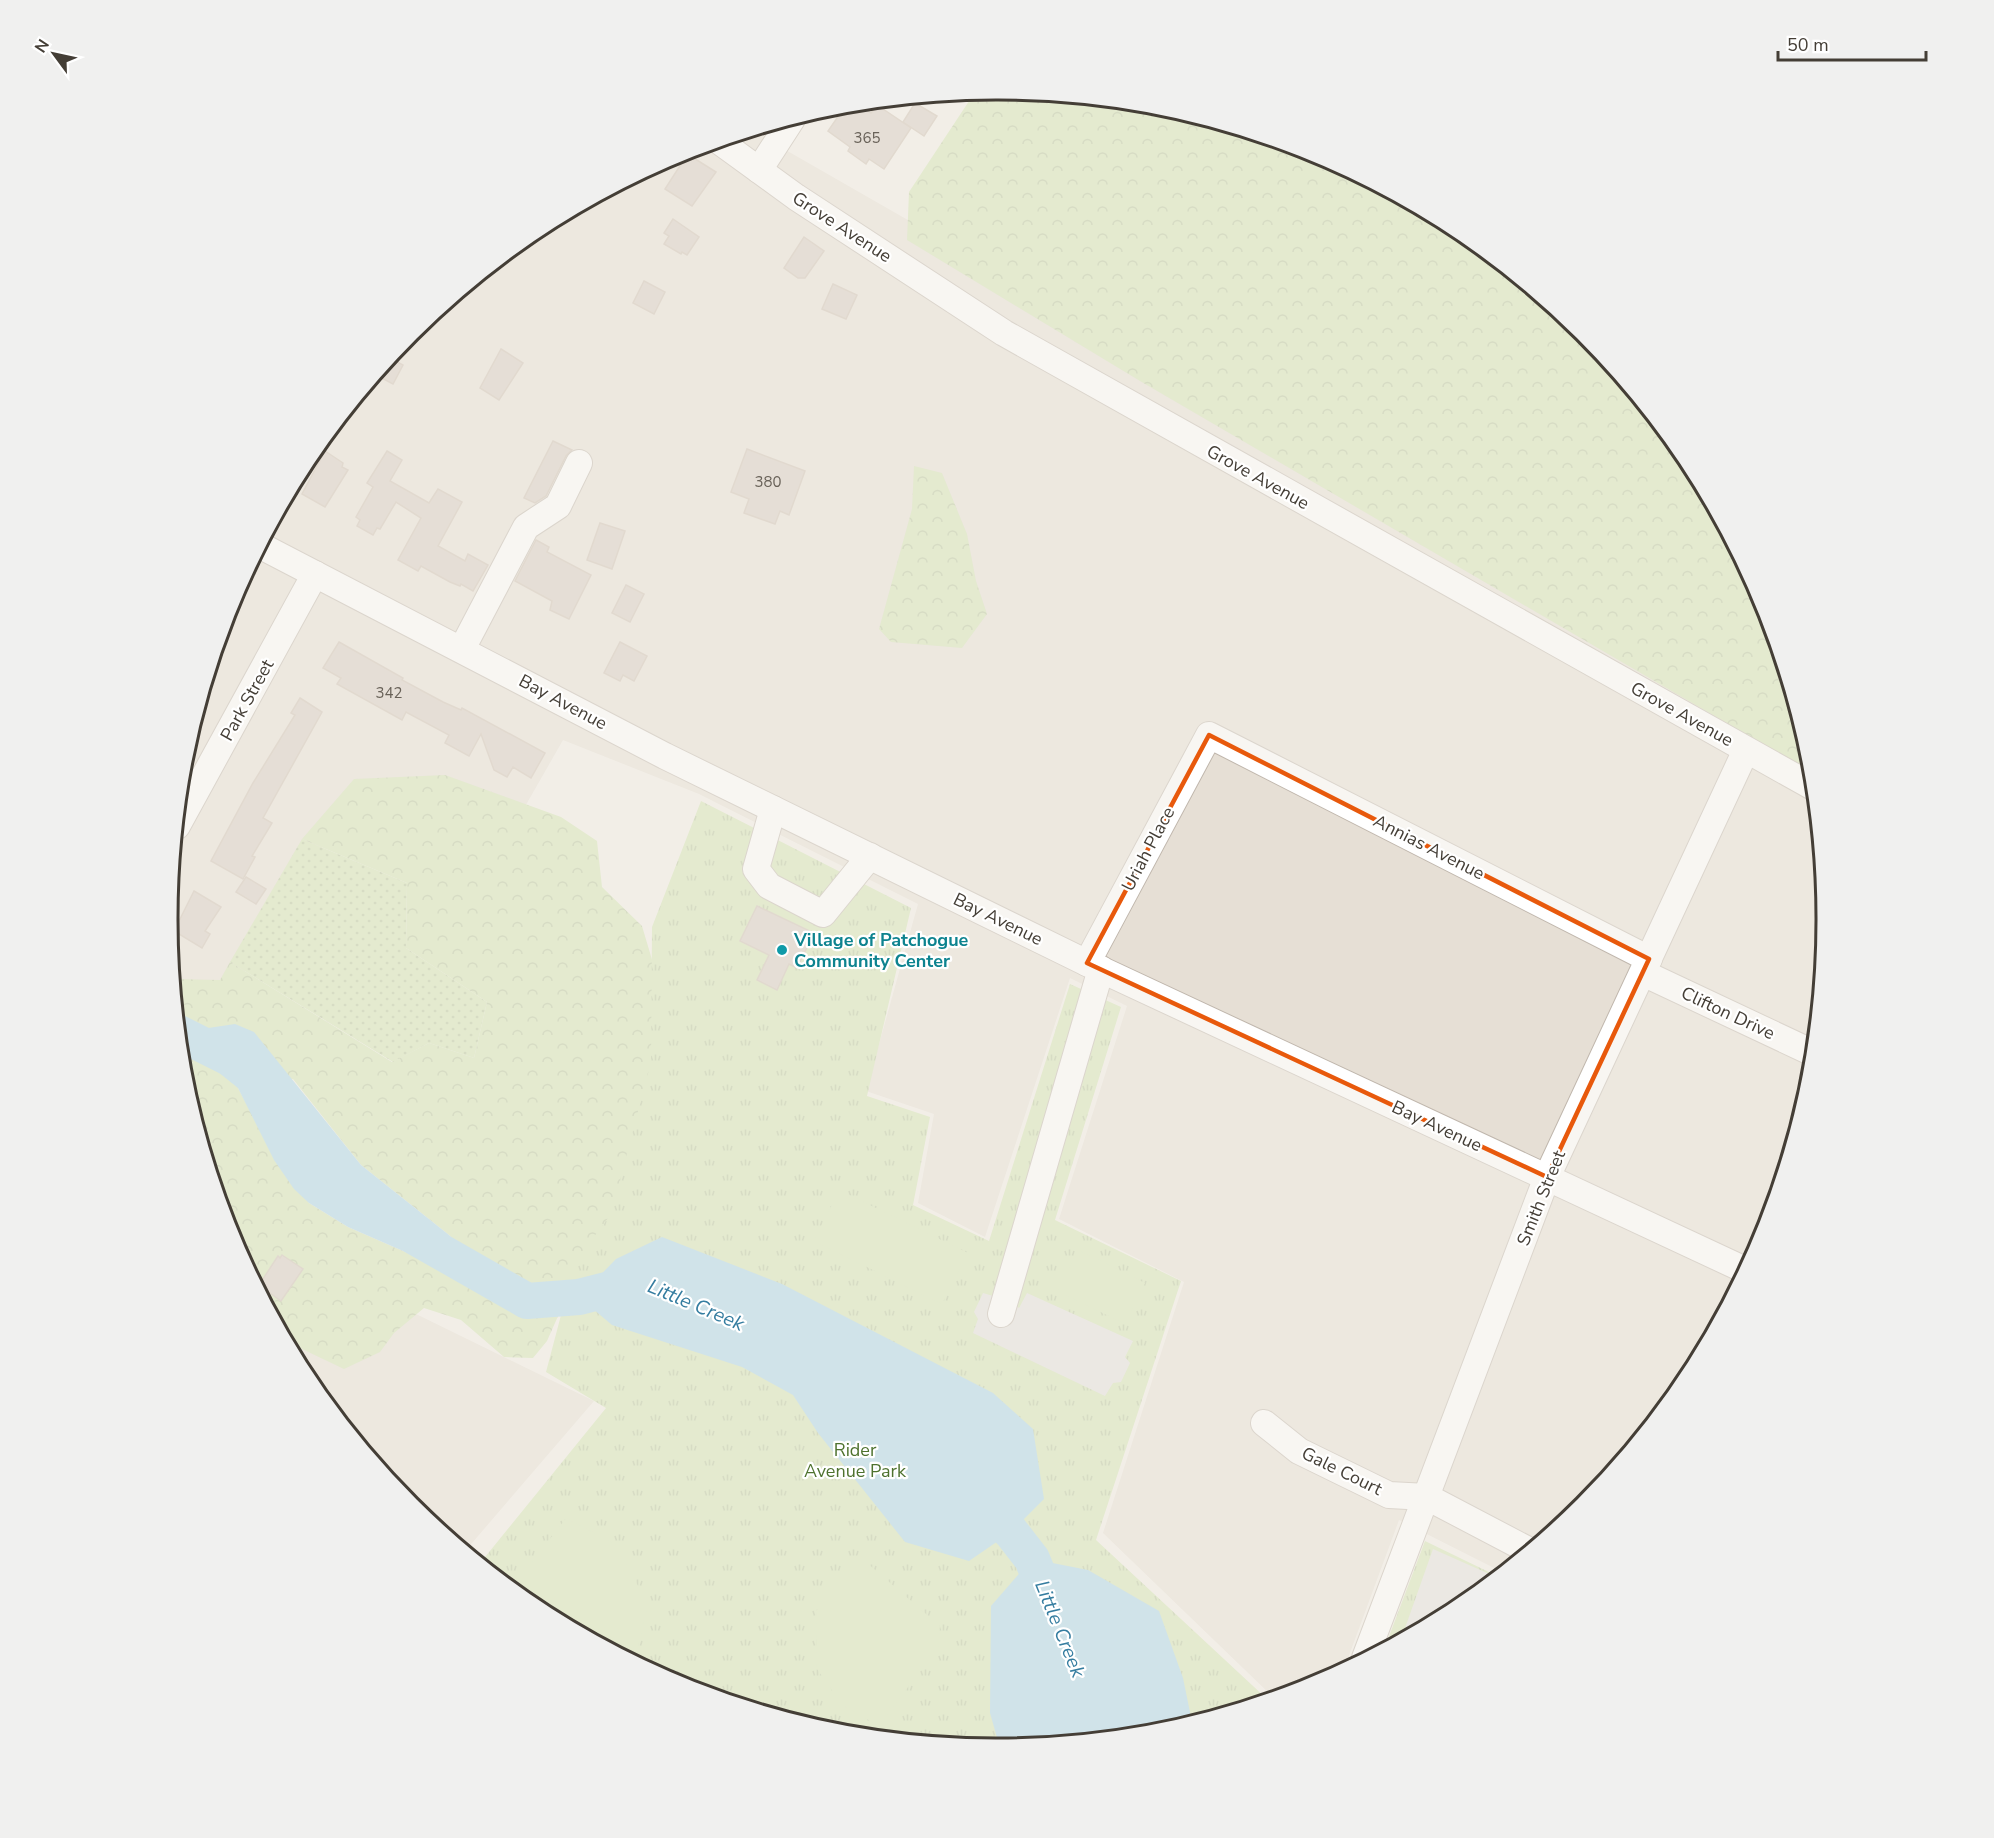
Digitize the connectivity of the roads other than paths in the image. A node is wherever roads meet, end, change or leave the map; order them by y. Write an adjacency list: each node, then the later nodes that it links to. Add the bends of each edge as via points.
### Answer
1 (786, 128): 3 (street)
2 (727, 147): 3 (street, Grove Avenue)
3 (759, 170): 9 (street, Grove Avenue, via 1004,333)
4 (579, 463): 7 (street, via 558,506 526,527)
5 (267, 549): 6 (street, Bay Avenue)
6 (315, 574): 7 (street, Bay Avenue); 11 (street, Park Street)
7 (462, 649): 12 (street, Bay Avenue)
8 (1209, 735): 14 (street, Uriah Place); 15 (street, Annias Avenue)
9 (1746, 750): 10 (street, Grove Avenue); 15 (street, Smith Street)
10 (1803, 782)
11 (187, 809)
12 (773, 809): 13 (street, Bay Avenue); 13 (street, via 756,869 769,886 823,914)
13 (870, 856): 14 (street, Bay Avenue)
14 (1094, 966): 17 (street, Bay Avenue); 19 (street, Uriah Place)
15 (1646, 966): 16 (street, Clifton Drive); 17 (street, Smith Street)
16 (1805, 1049)
17 (1547, 1177): 18 (street, Bay Avenue); 21 (street, Smith Street)
18 (1738, 1266)
19 (1001, 1314)
20 (1264, 1423): 21 (street, Gale Court, via 1299,1451 1389,1495)
21 (1427, 1497): 22 (street); 23 (street, Smith Street)
22 (1521, 1547)
23 (1369, 1648)

